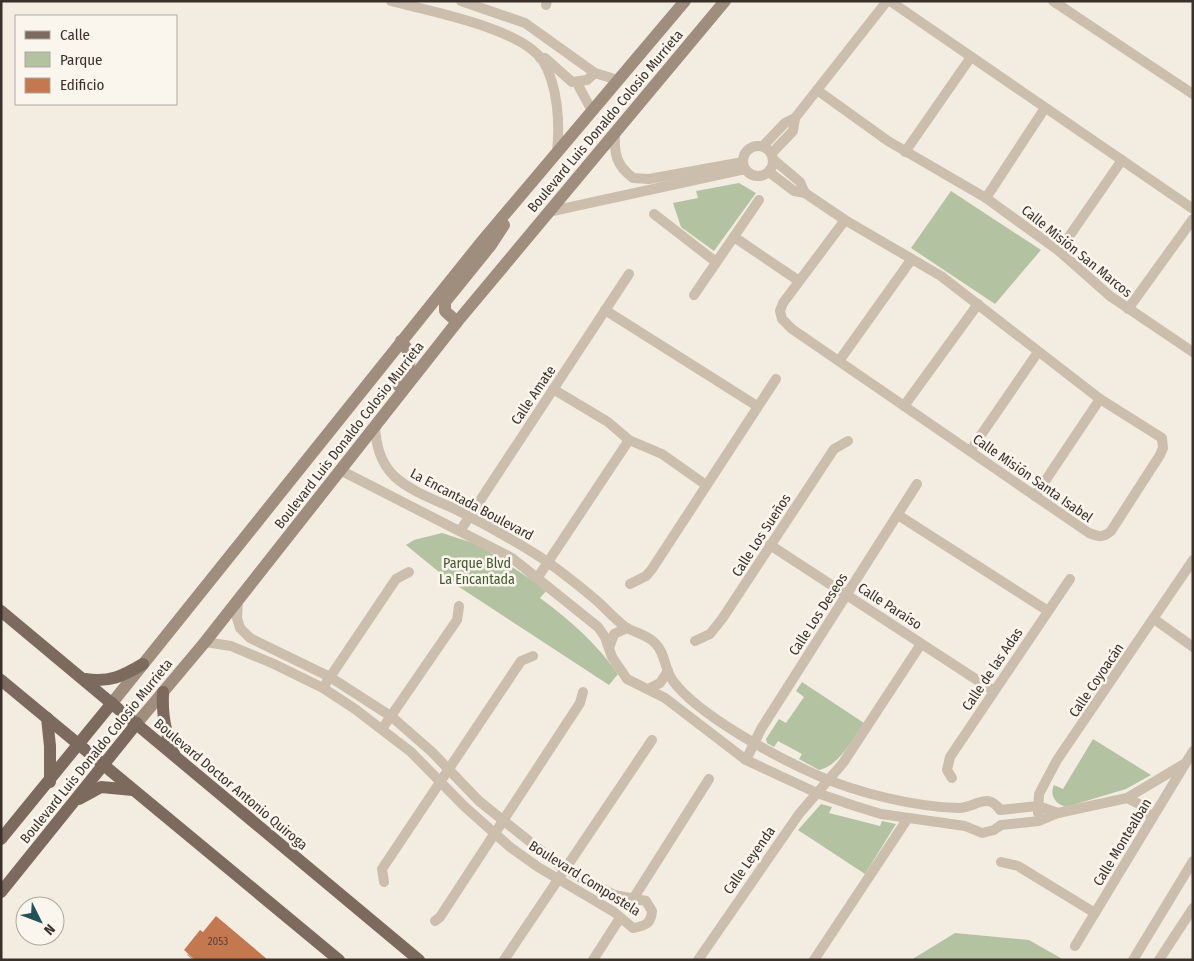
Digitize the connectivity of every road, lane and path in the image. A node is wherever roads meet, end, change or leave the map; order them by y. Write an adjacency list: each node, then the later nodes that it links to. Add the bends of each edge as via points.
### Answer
1 (391, 1): 8 (street)
2 (461, 1): 7 (street)
3 (685, 1): 12 (main road, Boulevard Luis Donaldo Colosio Murrieta)
4 (725, 1): 19 (main road, Boulevard Luis Donaldo Colosio Murrieta)
5 (888, 1): 9 (street); 14 (street)
6 (1053, 1): 15 (street)
7 (525, 22): 8 (street); 11 (street)
8 (516, 39): 10 (street)
9 (971, 57): 16 (street); 22 (street)
10 (540, 58): 13 (street, via 545,58 563,76); 21 (street, via 554,93 559,133)
11 (595, 73): 12 (street); 13 (street)
12 (618, 80): 17 (main road, Boulevard Luis Donaldo Colosio Murrieta)
13 (577, 83): 17 (street)
14 (817, 90): 18 (street); 22 (street, Calle Misión San Marcos)
15 (1193, 94)
16 (1045, 108): 24 (street); 29 (street)
17 (592, 111): 21 (main road, Boulevard Luis Donaldo Colosio Murrieta)
18 (796, 118): 20 (street, via 784,123); 23 (street, via 793,131)
19 (615, 133): 25 (street, via 614,153 619,164 633,178 649,179); 32 (main road, Boulevard Luis Donaldo Colosio Murrieta)
20 (763, 146): 23 (street); 25 (street, via 748,149)
21 (557, 152): 28 (main road, Boulevard Luis Donaldo Colosio Murrieta)
22 (905, 152): 29 (street, Calle Misión San Marcos)
23 (773, 156): 26 (street); 27 (street, Calle Misión Santa Isabel, via 800,182)
24 (1122, 160): 31 (street); 37 (street)
25 (744, 165): 26 (street, via 757,176); 32 (street)
26 (769, 172): 27 (street, Calle Misión Santa Isabel, via 794,191)
27 (805, 192): 35 (street, Calle Misión Santa Isabel)
28 (518, 198): 46 (main road, via 491,245 446,302 445,311); 47 (main road, Boulevard Luis Donaldo Colosio Murrieta)
29 (986, 198): 37 (street, Calle Misión San Marcos)
30 (759, 200): 36 (street)
31 (1193, 209)
32 (548, 212): 46 (main road, Boulevard Luis Donaldo Colosio Murrieta)
33 (654, 214): 39 (street)
34 (1193, 219): 45 (street)
35 (845, 220): 38 (street, Calle Misión Santa Isabel); 41 (street, Calle Misión Santa Isabel)
36 (734, 237): 39 (street); 41 (street)
37 (1059, 251): 45 (street, Calle Misión San Marcos)
38 (911, 260): 43 (street, Calle Misión Santa Isabel, via 941,276); 50 (street)
39 (716, 262): 42 (street)
40 (629, 274): 44 (street, Calle Amate)
41 (799, 281): 50 (street, Calle Misión Santa Isabel, via 783,303 780,316 792,329)
42 (694, 295)
43 (978, 304): 48 (street, Calle Misión Santa Isabel); 55 (street)
44 (605, 310): 52 (street, Calle Amate); 54 (street)
45 (1128, 310): 49 (street, Calle Misión San Marcos)
46 (458, 322): 56 (main road, Boulevard Luis Donaldo Colosio Murrieta)
47 (401, 341): 56 (main road, via 411,361 388,400); 89 (main road, Boulevard Luis Donaldo Colosio Murrieta)
48 (1038, 352): 53 (street, Calle Misión Santa Isabel); 60 (street)
49 (1193, 352)
50 (839, 361): 55 (street, Calle Misión Santa Isabel)
51 (776, 378): 54 (street)
52 (553, 390): 58 (street, via 608,422); 66 (street, Calle Amate)
53 (1100, 399): 64 (street); 64 (street, Calle Misión Santa Isabel, via 1156,433 1164,443 1160,455 1112,531 1105,537 1089,534)
54 (757, 406): 63 (street)
55 (904, 406): 60 (street, Calle Misión Santa Isabel)
56 (386, 412): 57 (main road, Boulevard Luis Donaldo Colosio Murrieta)
57 (375, 426): 61 (main road, Boulevard Luis Donaldo Colosio Murrieta); 66 (street, La Encantada Boulevard, via 379,454 394,476 413,489)
58 (629, 440): 63 (street, via 662,454); 70 (street)
59 (848, 441): 68 (street, Calle Los Sueños, via 834,449)
60 (970, 451): 64 (street, Calle Misión Santa Isabel)
61 (340, 470): 67 (street, La Encantada Boulevard); 76 (main road, Boulevard Luis Donaldo Colosio Murrieta)
62 (917, 484): 65 (street, Calle Los Deseos)
63 (706, 485): 74 (street, via 652,569)
64 (1035, 496)
65 (898, 514): 75 (street, Calle Los Deseos); 79 (street)
66 (469, 516): 67 (street, Calle Amate); 70 (street, La Encantada Boulevard)
67 (460, 531): 72 (street, La Encantada Boulevard, via 512,558)
68 (770, 545): 75 (street, Calle Paraíso); 82 (street, Calle Los Sueños, via 722,619 710,634)
69 (1193, 560): 80 (street, Calle Coyoacán)
70 (547, 562): 72 (street); 81 (street, La Encantada Boulevard)
71 (409, 572): 92 (street, via 396,578)
72 (538, 577): 86 (street, La Encantada Boulevard, via 598,626)
73 (1070, 579): 79 (street, Calle de las Adas)
74 (630, 584)
75 (847, 595): 84 (street, Calle Paraíso); 106 (street, Calle Los Deseos)
76 (238, 600): 83 (main road, Boulevard Luis Donaldo Colosio Murrieta); 87 (street, Boulevard Compostela, via 237,618 244,634)
77 (459, 606): 101 (street, via 457,620)
78 (1, 611): 93 (main road, Boulevard Doctor Antonio Quiroga)
79 (1048, 611): 97 (street, Calle de las Adas)
80 (1154, 620): 85 (street); 124 (street, Calle Coyoacán, via 1057,760 1038,794)
81 (627, 628): 86 (street, via 614,634); 91 (street, La Encantada Boulevard, via 645,635 654,643 665,659)
82 (695, 641)
83 (205, 642): 90 (street, Boulevard Compostela, via 231,646); 98 (main road, Boulevard Luis Donaldo Colosio Murrieta)
84 (922, 644): 97 (street, Calle Paraíso); 117 (street, Calle Leyenda)
85 (1193, 647)
86 (609, 648): 96 (street, La Encantada Boulevard, via 627,679)
87 (280, 652): 90 (street); 92 (street, Boulevard Compostela)
88 (533, 656): 113 (street, via 521,661)
89 (143, 664): 93 (main road, via 116,679); 100 (main road, Boulevard Luis Donaldo Colosio Murrieta)
90 (274, 664): 95 (street, Boulevard Compostela)
91 (668, 671): 96 (street, via 660,683); 106 (street, La Encantada Boulevard, via 672,681 701,707)
92 (330, 677): 95 (street); 101 (street, Boulevard Compostela)
93 (84, 679): 100 (main road, Boulevard Doctor Antonio Quiroga)
94 (1, 680): 102 (main road)
95 (323, 688): 104 (street, Boulevard Compostela)
96 (648, 689): 110 (street, La Encantada Boulevard, via 665,698)
97 (994, 691): 114 (street, Calle de las Adas, via 950,757 947,770)
98 (163, 692): 103 (main road, Boulevard Luis Donaldo Colosio Murrieta); 109 (main road, via 165,730)
99 (583, 692): 129 (street, via 580,703)
100 (112, 703): 103 (main road, Boulevard Doctor Antonio Quiroga); 107 (main road, Boulevard Luis Donaldo Colosio Murrieta)
101 (392, 717): 104 (street); 113 (street, Boulevard Compostela)
102 (47, 718): 107 (main road); 118 (main road)
103 (137, 723): 109 (main road, Boulevard Doctor Antonio Quiroga); 112 (main road, Boulevard Luis Donaldo Colosio Murrieta)
104 (382, 729): 116 (street, Boulevard Compostela)
105 (652, 740): 137 (street)
106 (754, 743): 110 (street, Calle Los Deseos); 117 (street, La Encantada Boulevard)
107 (79, 744): 112 (main road); 118 (main road, Boulevard Luis Donaldo Colosio Murrieta)
108 (1193, 752): 111 (street, Calle Montealban)
109 (176, 758): 148 (main road, Boulevard Doctor Antonio Quiroga)
110 (746, 760): 120 (street, La Encantada Boulevard)
111 (1186, 763): 121 (street, La Encantada Boulevard); 128 (street, Calle Montealban)
112 (103, 765): 119 (main road); 122 (main road, Boulevard Luis Donaldo Colosio Murrieta)
113 (448, 768): 116 (street); 129 (street, Boulevard Compostela)
114 (952, 778)
115 (709, 779): 141 (street)
116 (439, 780): 133 (street, Boulevard Compostela); 139 (street, via 382,869)
117 (829, 780): 120 (street, Calle Leyenda); 123 (street, La Encantada Boulevard, via 899,799)
118 (50, 782): 134 (main road, Boulevard Luis Donaldo Colosio Murrieta)
119 (133, 790): 122 (main road, via 101,788); 147 (main road)
120 (817, 793): 127 (street, La Encantada Boulevard, via 872,811); 151 (street, Calle Leyenda, via 798,814)
121 (1126, 798): 126 (street, La Encantada Boulevard); 128 (street, via 1141,805)
122 (72, 803): 140 (main road, Boulevard Luis Donaldo Colosio Murrieta)
123 (932, 804): 125 (street, La Encantada Boulevard, via 966,808 987,800); 131 (street)
124 (1038, 806): 125 (street, La Encantada Boulevard); 126 (street, La Encantada Boulevard); 130 (street, Calle Coyoacán)
125 (1000, 810): 132 (street)
126 (1058, 813): 130 (street, La Encantada Boulevard)
127 (908, 818): 131 (street, La Encantada Boulevard); 152 (street)
128 (1152, 818): 143 (street, Calle Montealban)
129 (503, 821): 133 (street); 137 (street, Boulevard Compostela)
130 (1039, 821): 132 (street, La Encantada Boulevard)
131 (930, 822): 132 (street, La Encantada Boulevard, via 965,826 982,833)
132 (1001, 825)
133 (495, 834): 138 (street, Boulevard Compostela); 145 (street)
134 (1, 840)
135 (1193, 861): 153 (street)
136 (1001, 862): 143 (street, via 1018,866)
137 (564, 869): 138 (street); 141 (street, Boulevard Compostela, via 614,895)
138 (558, 879): 144 (street, Boulevard Compostela); 149 (street)
139 (384, 882)
140 (1, 892)
141 (633, 899): 144 (street, Boulevard Compostela, via 642,899 650,905 649,923 634,928)
142 (1193, 908): 154 (street)
143 (1094, 913): 146 (street, Calle Montealban)
144 (620, 918): 150 (street)
145 (435, 920)
146 (1075, 946)
147 (339, 960)
148 (419, 960)
149 (504, 960)
150 (593, 960)
151 (698, 960)
152 (814, 960)
153 (1133, 960)
154 (1159, 960)

